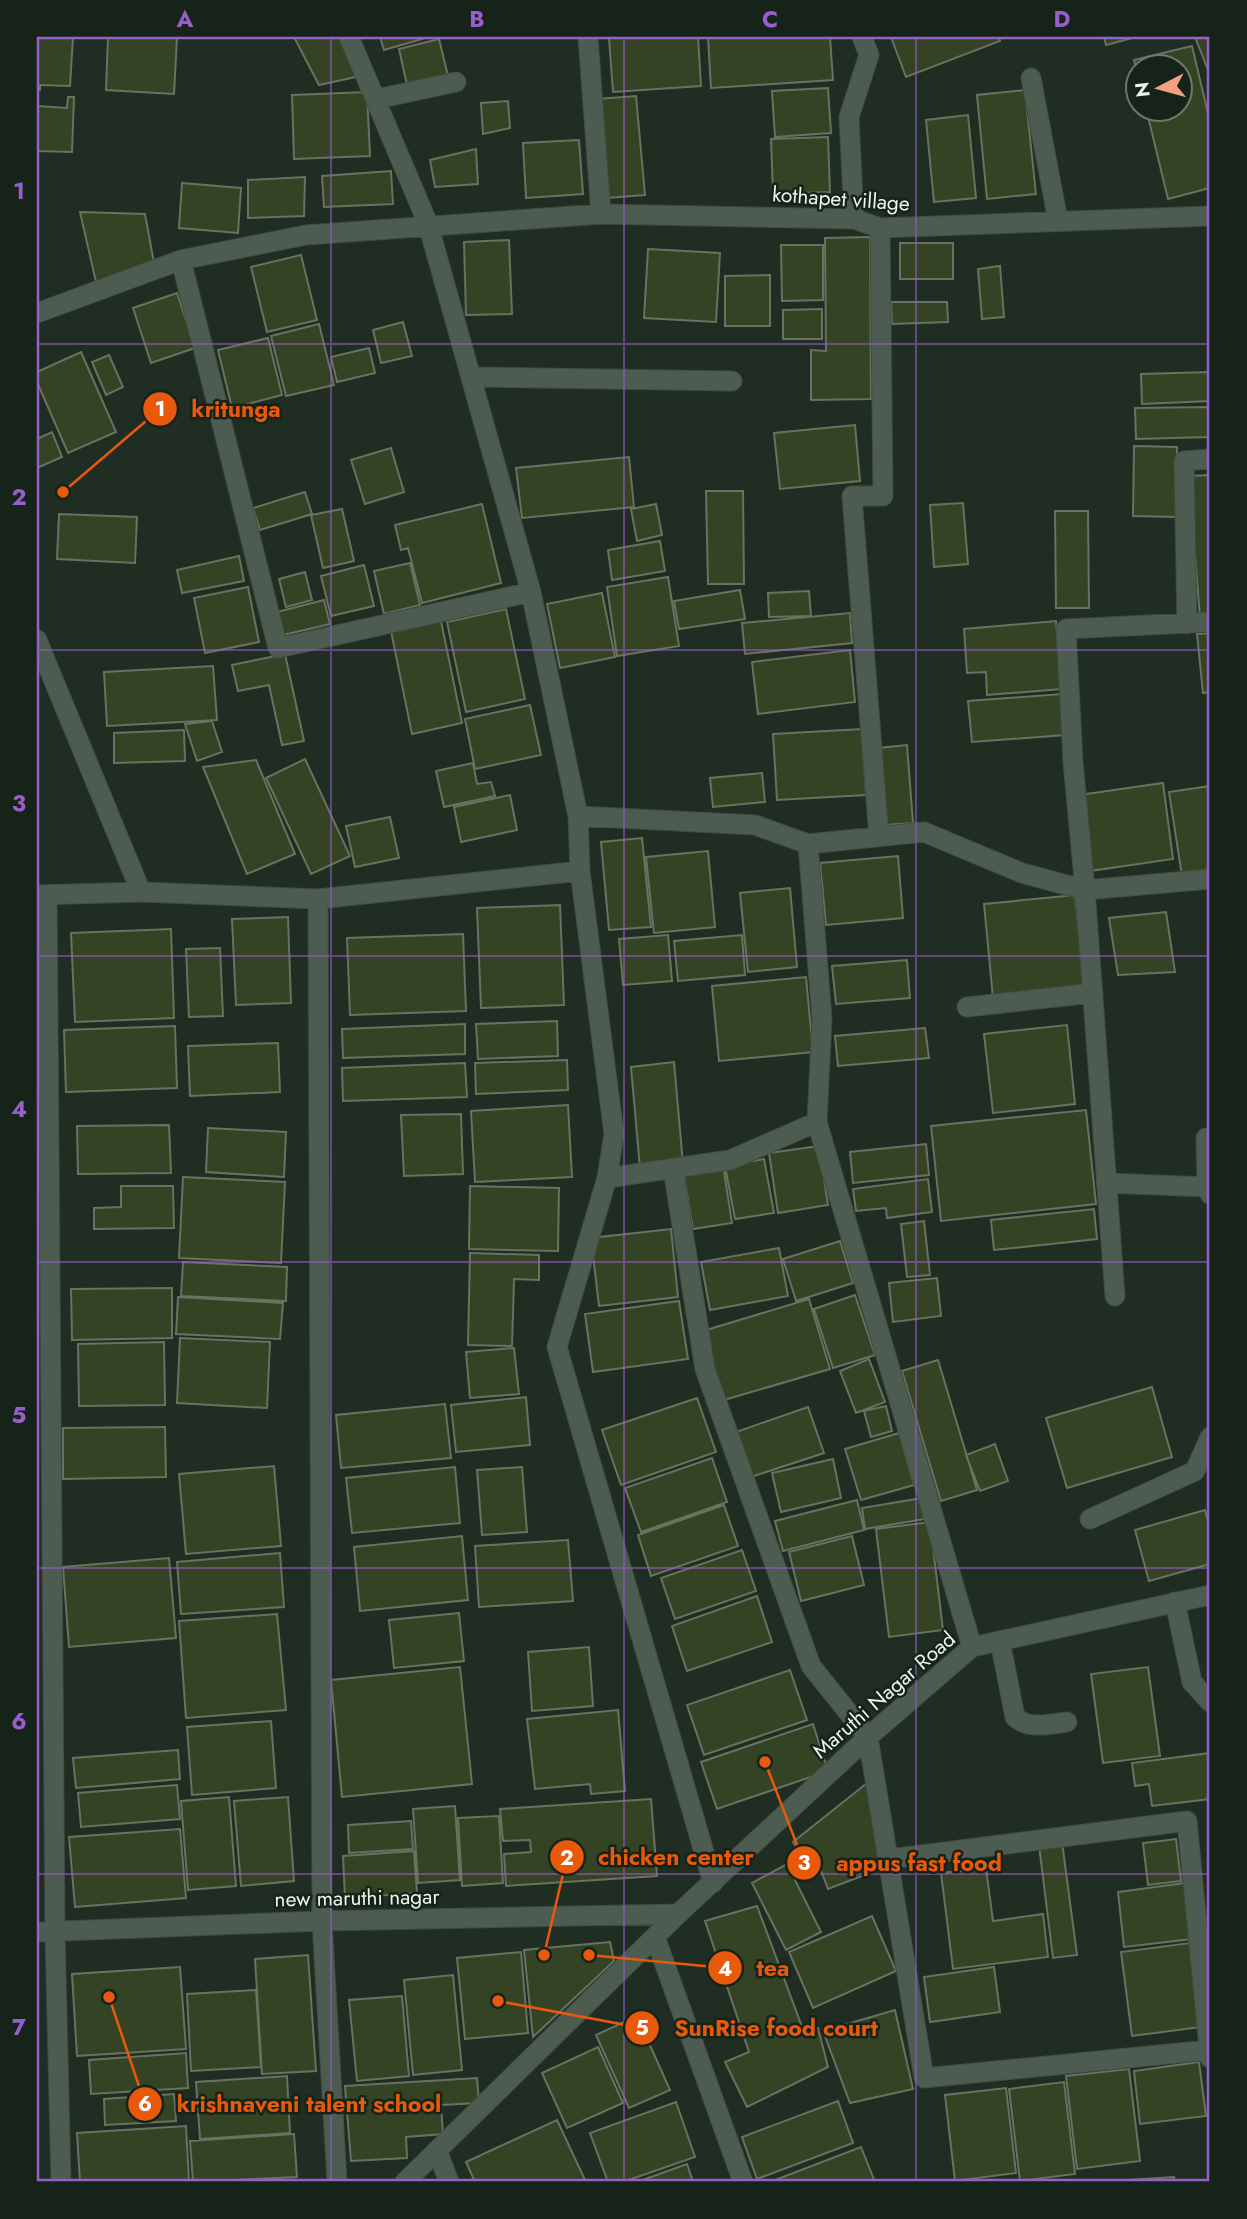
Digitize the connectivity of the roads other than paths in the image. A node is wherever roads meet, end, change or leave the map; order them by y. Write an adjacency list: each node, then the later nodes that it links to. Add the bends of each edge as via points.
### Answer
1 (349, 37): 6 (street)
2 (588, 37): 7 (street)
3 (862, 37): 9 (street, via 869,55 849,117)
4 (1031, 78): 10 (street)
5 (456, 82): 6 (street)
6 (377, 99): 11 (street)
7 (601, 214): 9 (street, kothapet village); 11 (street, kothapet village)
8 (1210, 216): 10 (street, kothapet village)
9 (854, 219): 12 (street, kothapet village)
10 (1058, 221): 12 (street, kothapet village)
11 (428, 225): 13 (street, kothapet village, via 306,235); 15 (street)
12 (880, 228): 23 (street, via 883,496 852,496)
13 (181, 260): 14 (street, kothapet village); 18 (street, via 278,648)
14 (37, 313)
15 (472, 377): 16 (street); 18 (street)
16 (733, 381)
17 (1210, 458): 20 (street, via 1184,461)
18 (531, 592): 22 (street)
19 (1210, 622): 20 (street)
20 (1187, 624): 27 (street, via 1066,629)
21 (37, 640): 28 (street)
22 (578, 816): 24 (street, via 755,825); 25 (street)
23 (879, 837): 24 (street); 27 (street, via 924,832 1022,873)
24 (808, 844): 33 (street, via 822,1018)
25 (580, 871): 30 (street); 36 (street, via 614,1134)
26 (1210, 879): 27 (street)
27 (1085, 890): 31 (street)
28 (141, 892): 29 (street); 30 (street)
29 (42, 895): 53 (street)
30 (318, 899): 52 (street)
31 (1093, 993): 32 (street); 37 (street)
32 (967, 1007)
33 (817, 1122): 35 (street, via 730,1160); 45 (street)
34 (1210, 1138): 38 (street, via 1206,1138)
35 (673, 1170): 36 (street); 48 (street, via 705,1369 811,1666)
36 (607, 1178): 50 (street, via 557,1347)
37 (1106, 1183): 38 (street); 39 (street)
38 (1209, 1191)
39 (1115, 1296)
40 (1210, 1437): 41 (street, via 1195,1471)
41 (1090, 1519)
42 (1210, 1595): 43 (street, Maruthi Nagar Road)
43 (1175, 1602): 44 (street, Maruthi Nagar Road); 46 (street, via 1192,1682)
44 (1000, 1641): 45 (street, Maruthi Nagar Road); 47 (street, via 1015,1717 1032,1726)
45 (972, 1647): 48 (street, Maruthi Nagar Road)
46 (1210, 1702)
47 (1067, 1722)
48 (869, 1737): 49 (street); 50 (street, Maruthi Nagar Road)
49 (890, 1858): 55 (street, via 924,2078); 55 (street, via 1187,1821)
50 (713, 1883): 51 (street, Maruthi Nagar Road)
51 (678, 1914): 52 (street, new maruthi nagar); 54 (street, Maruthi Nagar Road)
52 (322, 1921): 53 (street, new maruthi nagar); 58 (street)
53 (46, 1932): 57 (street)
54 (654, 1937): 56 (street, Maruthi Nagar Road); 61 (street)
55 (1209, 2054)
56 (437, 2150): 59 (street, Maruthi Nagar Road); 60 (street)
57 (61, 2182)
58 (337, 2182)
59 (405, 2182)
60 (449, 2182)
61 (743, 2182)

